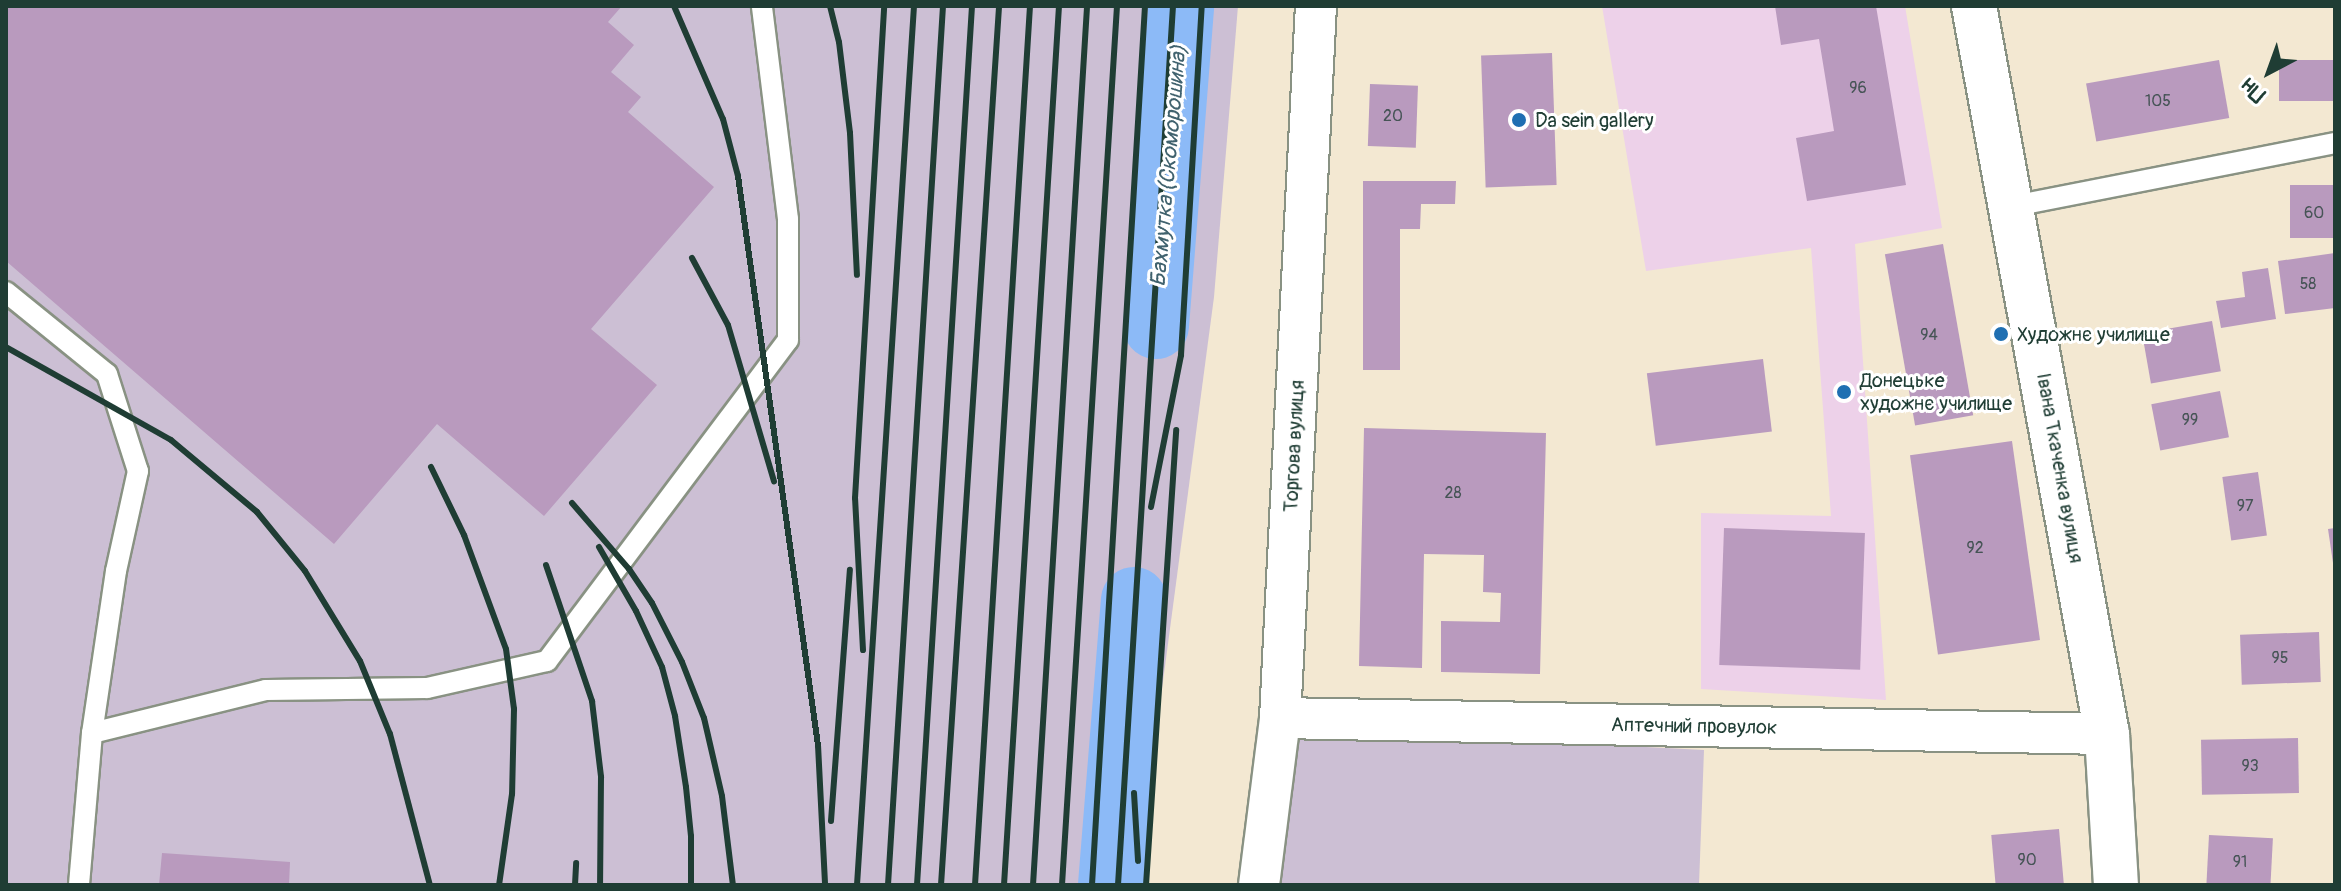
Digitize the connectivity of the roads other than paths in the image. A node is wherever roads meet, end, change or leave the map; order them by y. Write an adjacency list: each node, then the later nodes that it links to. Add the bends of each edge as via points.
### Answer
1 (762, 6): 8 (lane, via 788,219 788,340 547,661 427,688 266,690)
2 (1316, 6): 7 (street, Торгова вулиця)
3 (1974, 6): 5 (main road, Івана Ткаченка вулиця)
4 (2335, 143): 5 (lane)
5 (2014, 206): 9 (main road, Івана Ткаченка вулиця)
6 (6, 292): 8 (lane, via 107,374 138,471 116,571)
7 (1280, 718): 9 (street, Аптечний провулок); 11 (street, Торгова вулиця)
8 (92, 733): 10 (lane)
9 (2107, 734): 12 (main road, Івана Ткаченка вулиця)
10 (79, 885)
11 (1259, 885)
12 (2116, 885)

